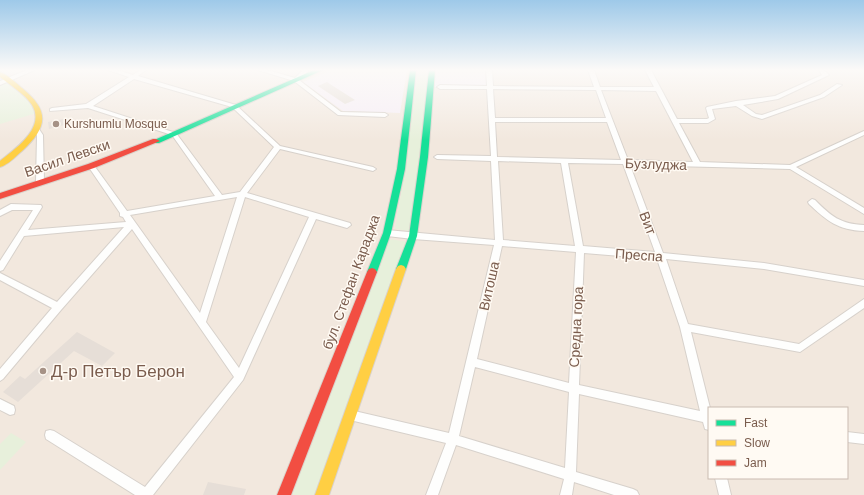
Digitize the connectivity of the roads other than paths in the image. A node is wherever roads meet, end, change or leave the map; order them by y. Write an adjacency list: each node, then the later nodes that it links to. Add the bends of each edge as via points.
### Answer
1 (20, 93): 21 (street, via 36,105 40,112)
2 (108, 93): 14 (street)
3 (190, 93): 15 (street)
4 (265, 93): 15 (street, Васил Левски)
5 (313, 93): 17 (street, via 340,114)
6 (410, 93): 49 (street, бул. Стефан Караджа, via 401,169)
7 (430, 93): 50 (street)
8 (490, 93): 18 (street, Витоша)
9 (600, 93): 19 (street, Вит)
10 (661, 93): 20 (street)
11 (787, 93): 13 (street, via 776,98)
12 (826, 93): 13 (street, via 762,117)
13 (736, 104): 20 (street, via 709,108 712,119 708,121)
14 (88, 106): 16 (street); 23 (street)
15 (234, 106): 23 (street, Васил Левски); 24 (street)
16 (52, 110)
17 (385, 115)
18 (491, 120): 19 (street); 26 (street, Витоша)
19 (610, 120): 28 (street, Вит)
20 (675, 121): 30 (street)
21 (38, 130): 29 (street); 34 (street)
22 (864, 133): 32 (street)
23 (174, 134): 31 (street, Васил Левски); 37 (street)
24 (278, 147): 33 (street); 35 (street)
25 (437, 157): 26 (street, Бузлуджа)
26 (493, 158): 27 (street, Бузлуджа); 51 (street, Витоша)
27 (564, 160): 28 (street, Бузлуджа); 52 (street, Средна гора)
28 (625, 163): 30 (street, Бузлуджа); 53 (street, Вит)
29 (0, 165)
30 (698, 165): 32 (street, Бузлуджа)
31 (91, 166): 34 (street, Васил Левски); 43 (street)
32 (792, 167): 40 (street)
33 (373, 169)
34 (40, 182): 36 (street, Васил Левски)
35 (242, 194): 37 (street); 44 (street); 59 (street)
36 (0, 196)
37 (220, 197): 43 (street)
38 (864, 201): 40 (street)
39 (812, 202): 47 (street, via 834,222)
40 (855, 206): 41 (street)
41 (864, 211)
42 (0, 213): 48 (street, via 11,207 38,207)
43 (123, 214): 45 (street)
44 (314, 215): 46 (street); 63 (street)
45 (132, 224): 48 (street); 58 (street); 59 (street)
46 (347, 224)
47 (864, 228)
48 (22, 233): 54 (street)
49 (387, 233): 50 (street, Преспа); 76 (street, бул. Стефан Караджа)
50 (413, 236): 51 (street, Преспа); 67 (street)
51 (499, 243): 52 (street, Преспа); 61 (street, Витоша)
52 (580, 250): 53 (street, Преспа); 64 (street, Средна гора)
53 (661, 257): 56 (street, Преспа, via 764,266); 60 (street, Вит)
54 (0, 268)
55 (0, 276): 58 (street)
56 (864, 283)
57 (864, 303): 60 (street, via 800,348)
58 (58, 307): 62 (street)
59 (202, 322): 63 (street)
60 (685, 327): 68 (street, Вит)
61 (471, 362): 64 (street); 71 (street, Витоша)
62 (0, 376)
63 (240, 377): 75 (street)
64 (572, 388): 68 (street); 73 (street, Средна гора)
65 (0, 404): 66 (street)
66 (10, 410)
67 (350, 415): 71 (street); 77 (street)
68 (708, 420)
69 (50, 435): 75 (street)
70 (848, 437): 72 (street)
71 (453, 439): 73 (street); 78 (street, Витоша)
72 (864, 439)
73 (570, 476): 79 (street, Средна гора); 80 (street)
74 (721, 479): 81 (street)
75 (146, 495)
76 (284, 495)
77 (322, 495)
78 (432, 495)
79 (566, 495)
80 (633, 495)
81 (725, 495)

